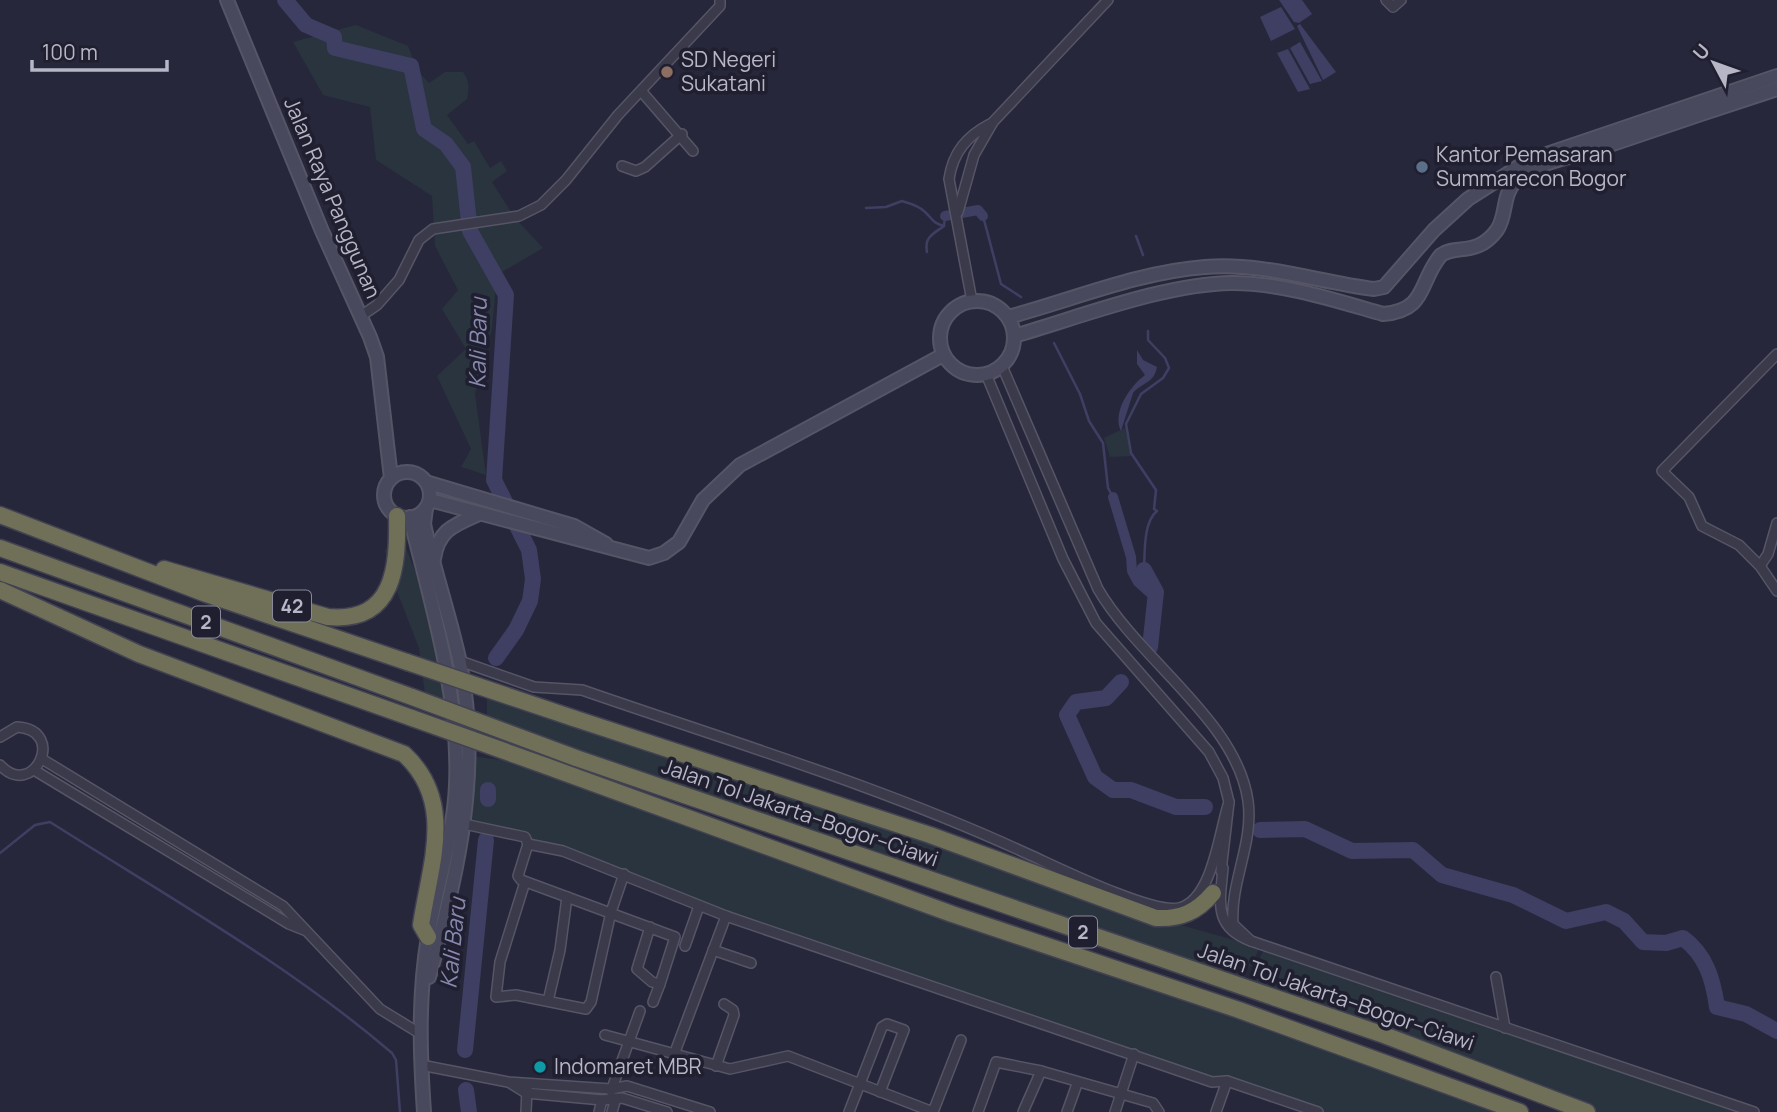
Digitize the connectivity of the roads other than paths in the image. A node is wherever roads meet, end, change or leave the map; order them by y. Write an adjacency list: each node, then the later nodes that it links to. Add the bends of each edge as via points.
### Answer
1 (228, 0): 20 (street, Jalan Raya Panggunan)
2 (720, 0): 8 (street, via 720,6)
3 (1108, 0): 9 (street)
4 (1386, 0): 5 (street, via 1393,7)
5 (1401, 0)
6 (1777, 76): 15 (street, via 1548,152)
7 (1777, 89): 15 (street)
8 (642, 92): 10 (street); 20 (street, via 541,205 497,220 433,229 425,234 399,280)
9 (993, 122): 12 (street, via 974,133); 14 (street)
10 (682, 134): 11 (street); 13 (street, via 645,167 636,171)
11 (693, 151)
12 (951, 165): 14 (street); 16 (street, via 952,201)
13 (622, 166)
14 (969, 173): 16 (street)
15 (1513, 176): 17 (street, via 1468,199); 18 (street, via 1496,231 1476,248)
16 (958, 212): 19 (street)
17 (1434, 230): 18 (street); 21 (street, via 1394,279 1374,289 1303,275 1207,266 1166,272)
18 (1447, 251): 22 (street, via 1435,262 1426,288 1414,304 1397,313 1383,314 1301,291 1233,283 1171,291)
19 (972, 301): 21 (street, via 992,304); 24 (street, via 954,309 942,325)
20 (361, 316): 27 (street, Jalan Raya Panggunan, via 377,357)
21 (1008, 317): 22 (street)
22 (1014, 336): 25 (street, via 1009,358)
23 (1777, 354): 38 (street, via 1662,471 1689,496 1702,526 1739,545)
24 (943, 355): 26 (street, via 960,372); 35 (street, via 740,465 703,500 679,542 664,553 649,558)
25 (1002, 366): 26 (street); 43 (street, via 1098,589 1121,624)
26 (986, 374): 44 (street, via 1083,602 1108,640)
27 (391, 478): 28 (street, via 409,472); 32 (street, via 384,499)
28 (429, 484): 29 (street); 35 (street, via 574,526)
29 (428, 504): 31 (street); 32 (street); 37 (street, via 424,524)
30 (0, 515): 36 (highway, 42)
31 (484, 515): 35 (street); 37 (street, via 445,531)
32 (404, 516): 36 (highway, 42, via 391,583 369,610 346,619 190,575); 62 (street, via 450,689 456,784)
33 (1777, 523): 38 (street)
34 (0, 548): 105 (highway, Jalan Tol Jakarta–Bogor–Ciawi / 2, bridge, via 576,758 1384,1035)
35 (625, 554)
36 (114, 559): 55 (highway, 42, bridge, via 205,594 930,835 1156,918 1189,914)
37 (433, 566): 42 (street)
38 (1760, 566): 41 (street)
39 (0, 572): 104 (highway, Jalan Tol Jakarta–Bogor–Ciawi / 2, bridge, via 952,914)
40 (0, 590): 62 (highway, via 139,654 404,754 431,789 436,818 421,925)
41 (1777, 591)
42 (460, 661): 49 (street, via 534,687 582,690 958,821 1084,880 1164,908 1188,905 1204,889); 50 (street, via 469,758)
43 (1191, 702): 44 (street); 63 (street, via 1218,730 1240,766 1248,802 1248,834 1232,908 1233,923)
44 (1177, 717): 49 (street, via 1209,752)
45 (0, 737): 46 (street, via 17,727 30,730 40,739)
46 (42, 759): 48 (street); 61 (street, via 266,894 295,916)
47 (1, 769): 48 (street, via 22,775)
48 (34, 770): 61 (street)
49 (1229, 802): 52 (street)
50 (469, 825): 51 (street); 62 (street)
51 (527, 841): 53 (street); 54 (street, via 518,876)
52 (1223, 868): 55 (street); 63 (street, via 1220,905 1224,922 1234,934)
53 (624, 874): 57 (street); 58 (street)
54 (526, 882): 56 (street); 69 (street, via 500,961 496,997 516,995)
55 (1213, 892)
56 (568, 897): 58 (street); 69 (street)
57 (699, 906): 59 (street); 64 (street)
58 (611, 912): 60 (street); 69 (street, via 589,1006)
59 (726, 916): 65 (street); 79 (street)
60 (650, 927): 68 (street, via 637,969); 68 (street, via 676,939)
61 (304, 930): 74 (street, via 380,1009)
62 (434, 937): 74 (street)
63 (1251, 941): 73 (street)
64 (685, 946)
65 (713, 950): 66 (street); 78 (street)
66 (751, 962)
67 (1496, 977): 73 (street)
68 (660, 984): 70 (street)
69 (548, 1001)
70 (653, 1002)
71 (724, 1004): 81 (street, via 734,1015)
72 (640, 1010): 76 (street)
73 (1505, 1028): 106 (street)
74 (419, 1033): 80 (street)
75 (605, 1035): 76 (street)
76 (629, 1040): 78 (street); 89 (street)
77 (961, 1040): 87 (street, via 933,1112)
78 (675, 1052): 81 (street)
79 (1134, 1054): 83 (street, via 1212,1082); 88 (street)
80 (426, 1065): 86 (street); 90 (street)
81 (716, 1066): 85 (street, via 730,1069 788,1055)
82 (1041, 1071): 84 (street); 97 (street, via 996,1062); 98 (street)
83 (1227, 1080): 102 (street); 103 (street)
84 (1077, 1084): 88 (street); 99 (street)
85 (860, 1085): 87 (street); 87 (street, via 883,1026 903,1028); 96 (street)
86 (527, 1088): 89 (street); 89 (street); 91 (street)
87 (880, 1093)
88 (1122, 1094): 100 (street); 101 (street, via 1153,1103)
89 (609, 1096): 92 (street); 93 (street); 94 (street); 95 (street, via 627,1086)
90 (424, 1112)
91 (526, 1112)
92 (599, 1112)
93 (612, 1112)
94 (667, 1112)
95 (710, 1112)
96 (849, 1112)
97 (978, 1112)
98 (1023, 1112)
99 (1067, 1112)
100 (1115, 1112)
101 (1159, 1112)
102 (1216, 1112)
103 (1318, 1112)
104 (1520, 1112)
105 (1587, 1112)
106 (1754, 1112)

